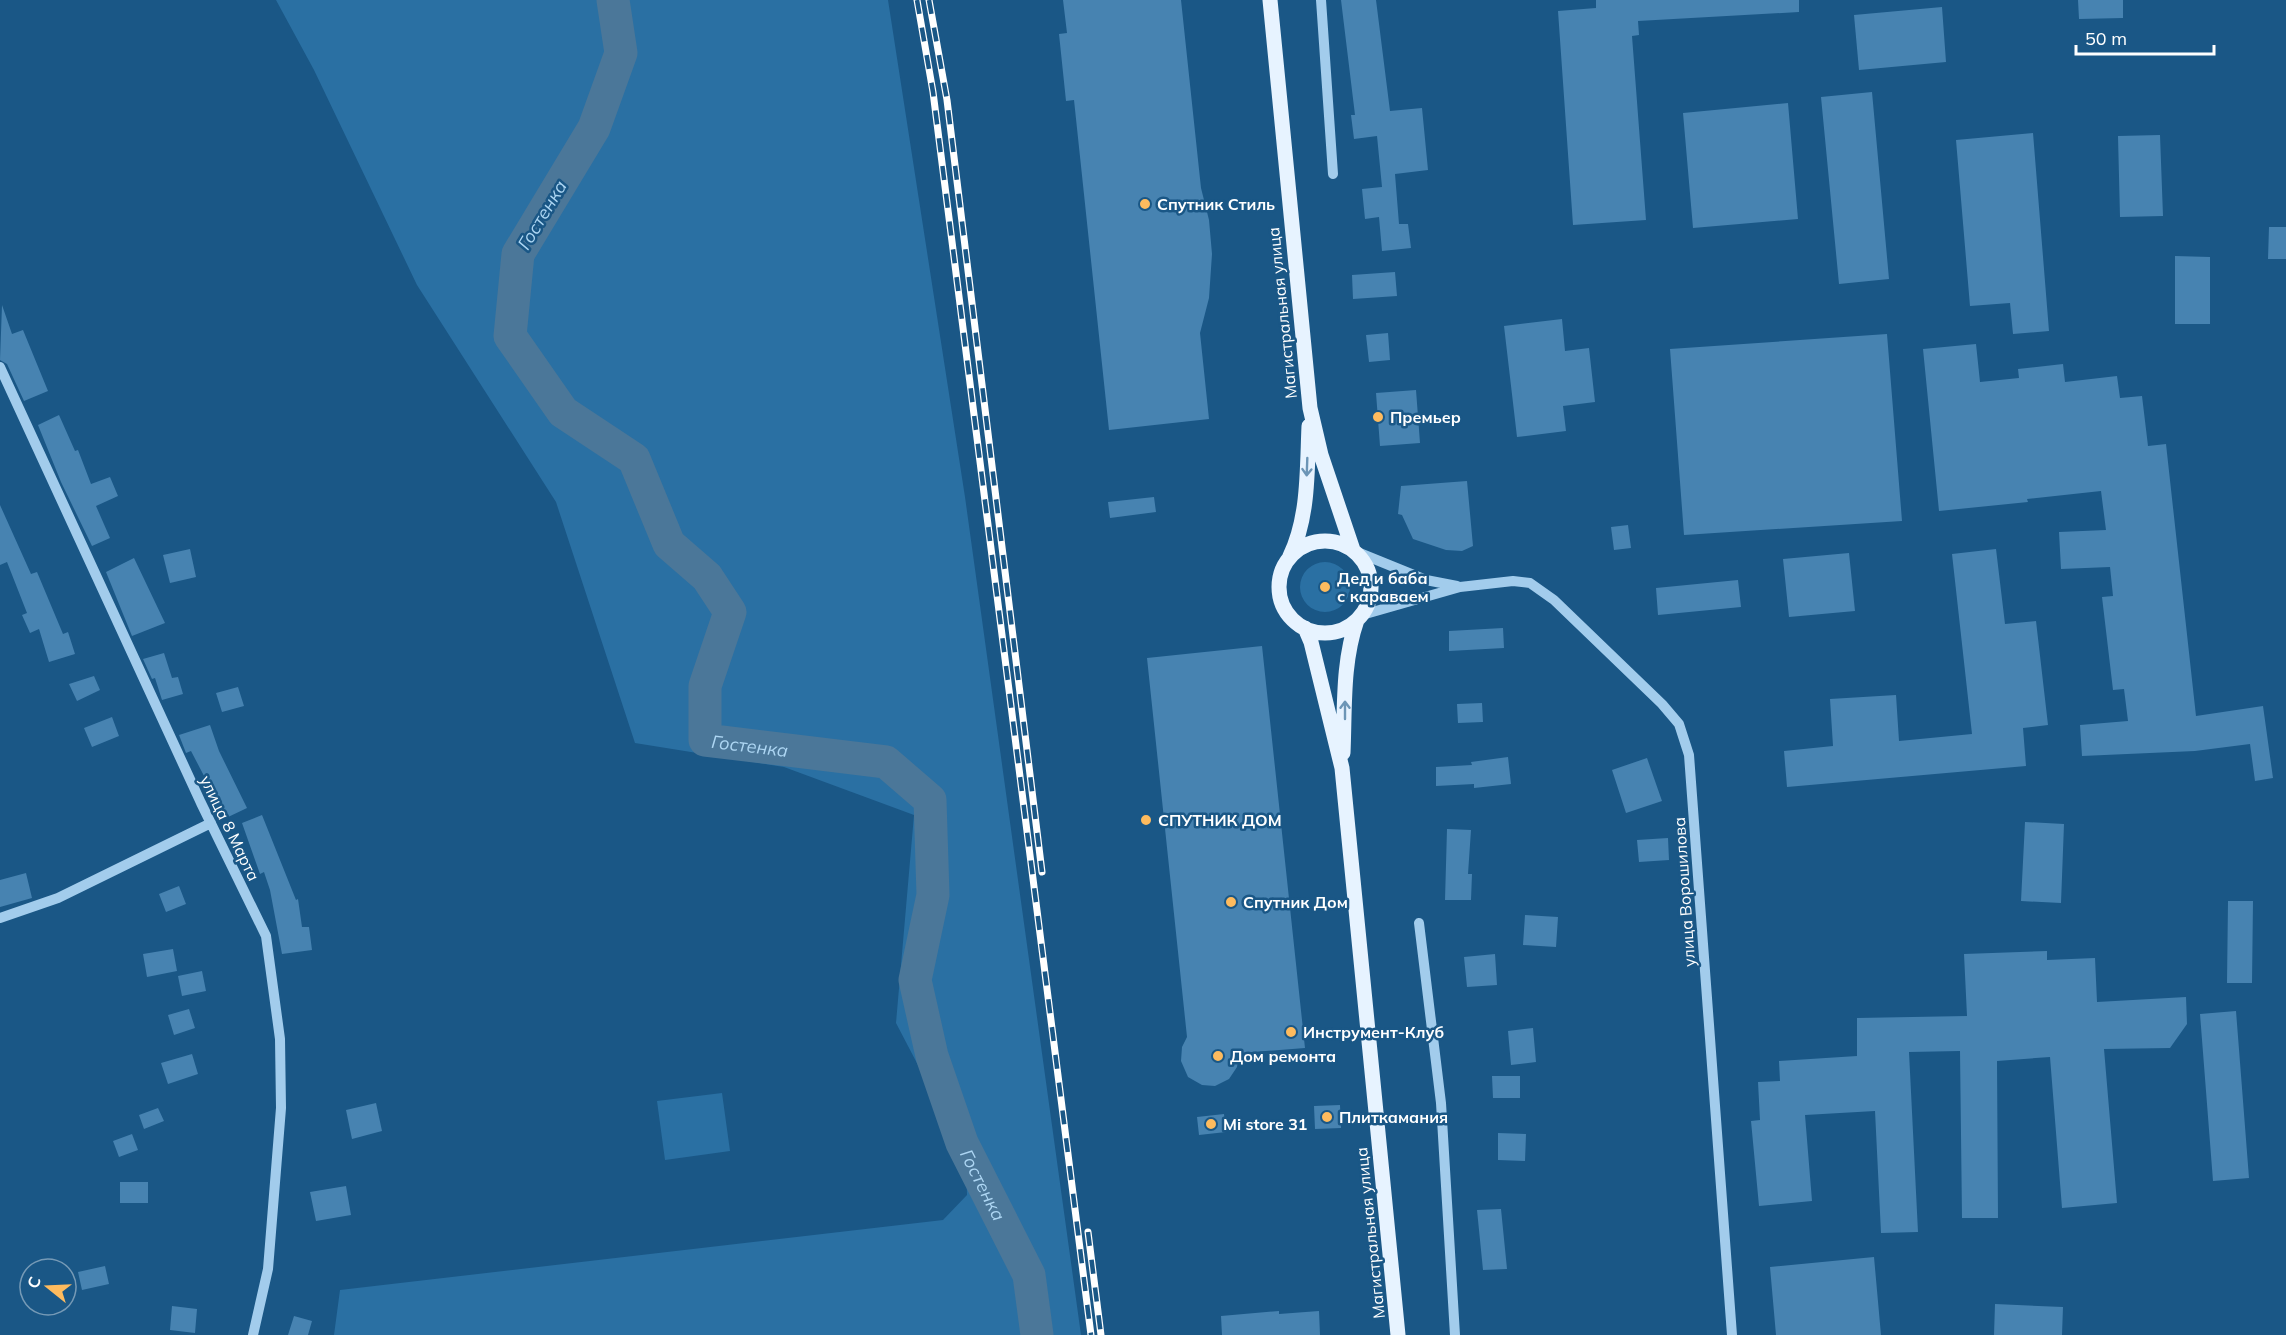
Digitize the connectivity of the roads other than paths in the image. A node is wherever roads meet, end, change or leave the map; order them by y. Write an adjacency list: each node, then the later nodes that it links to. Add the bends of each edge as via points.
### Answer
1 (1270, 0): 5 (main road, Магистральная улица)
2 (1321, 0): 3 (street)
3 (1333, 174)
4 (0, 367): 12 (street, улица 8 Марта)
5 (1310, 408): 6 (main road, Магистральная улица, via 1321,455); 7 (main road, Магистральная улица, one-way to 7, via 1304,501 1296,544)
6 (1355, 551): 7 (main road, via 1336,542 1316,541); 8 (street, via 1426,580); 9 (main road, Магистральная улица, via 1364,560 1371,582 1368,604)
7 (1289, 558): 10 (main road, Магистральная улица, via 1279,582 1281,601 1291,618)
8 (1460, 587): 9 (street); 18 (street, улица Ворошилова, via 1521,581 1546,593 1662,704 1685,737)
9 (1360, 618): 10 (main road, via 1332,632); 11 (main road, Магистральная улица, one-way to 9, via 1346,677 1351,638)
10 (1305, 628): 11 (main road, Магистральная улица)
11 (1342, 768): 16 (main road, Магистральная улица)
12 (211, 823): 13 (street, via 58,898); 15 (street, улица 8 Марта, via 266,936 280,1039 281,1108 268,1269)
13 (0, 918)
14 (1419, 923): 17 (street, via 1441,1103)
15 (253, 1335)
16 (1398, 1335)
17 (1455, 1335)
18 (1732, 1335)

